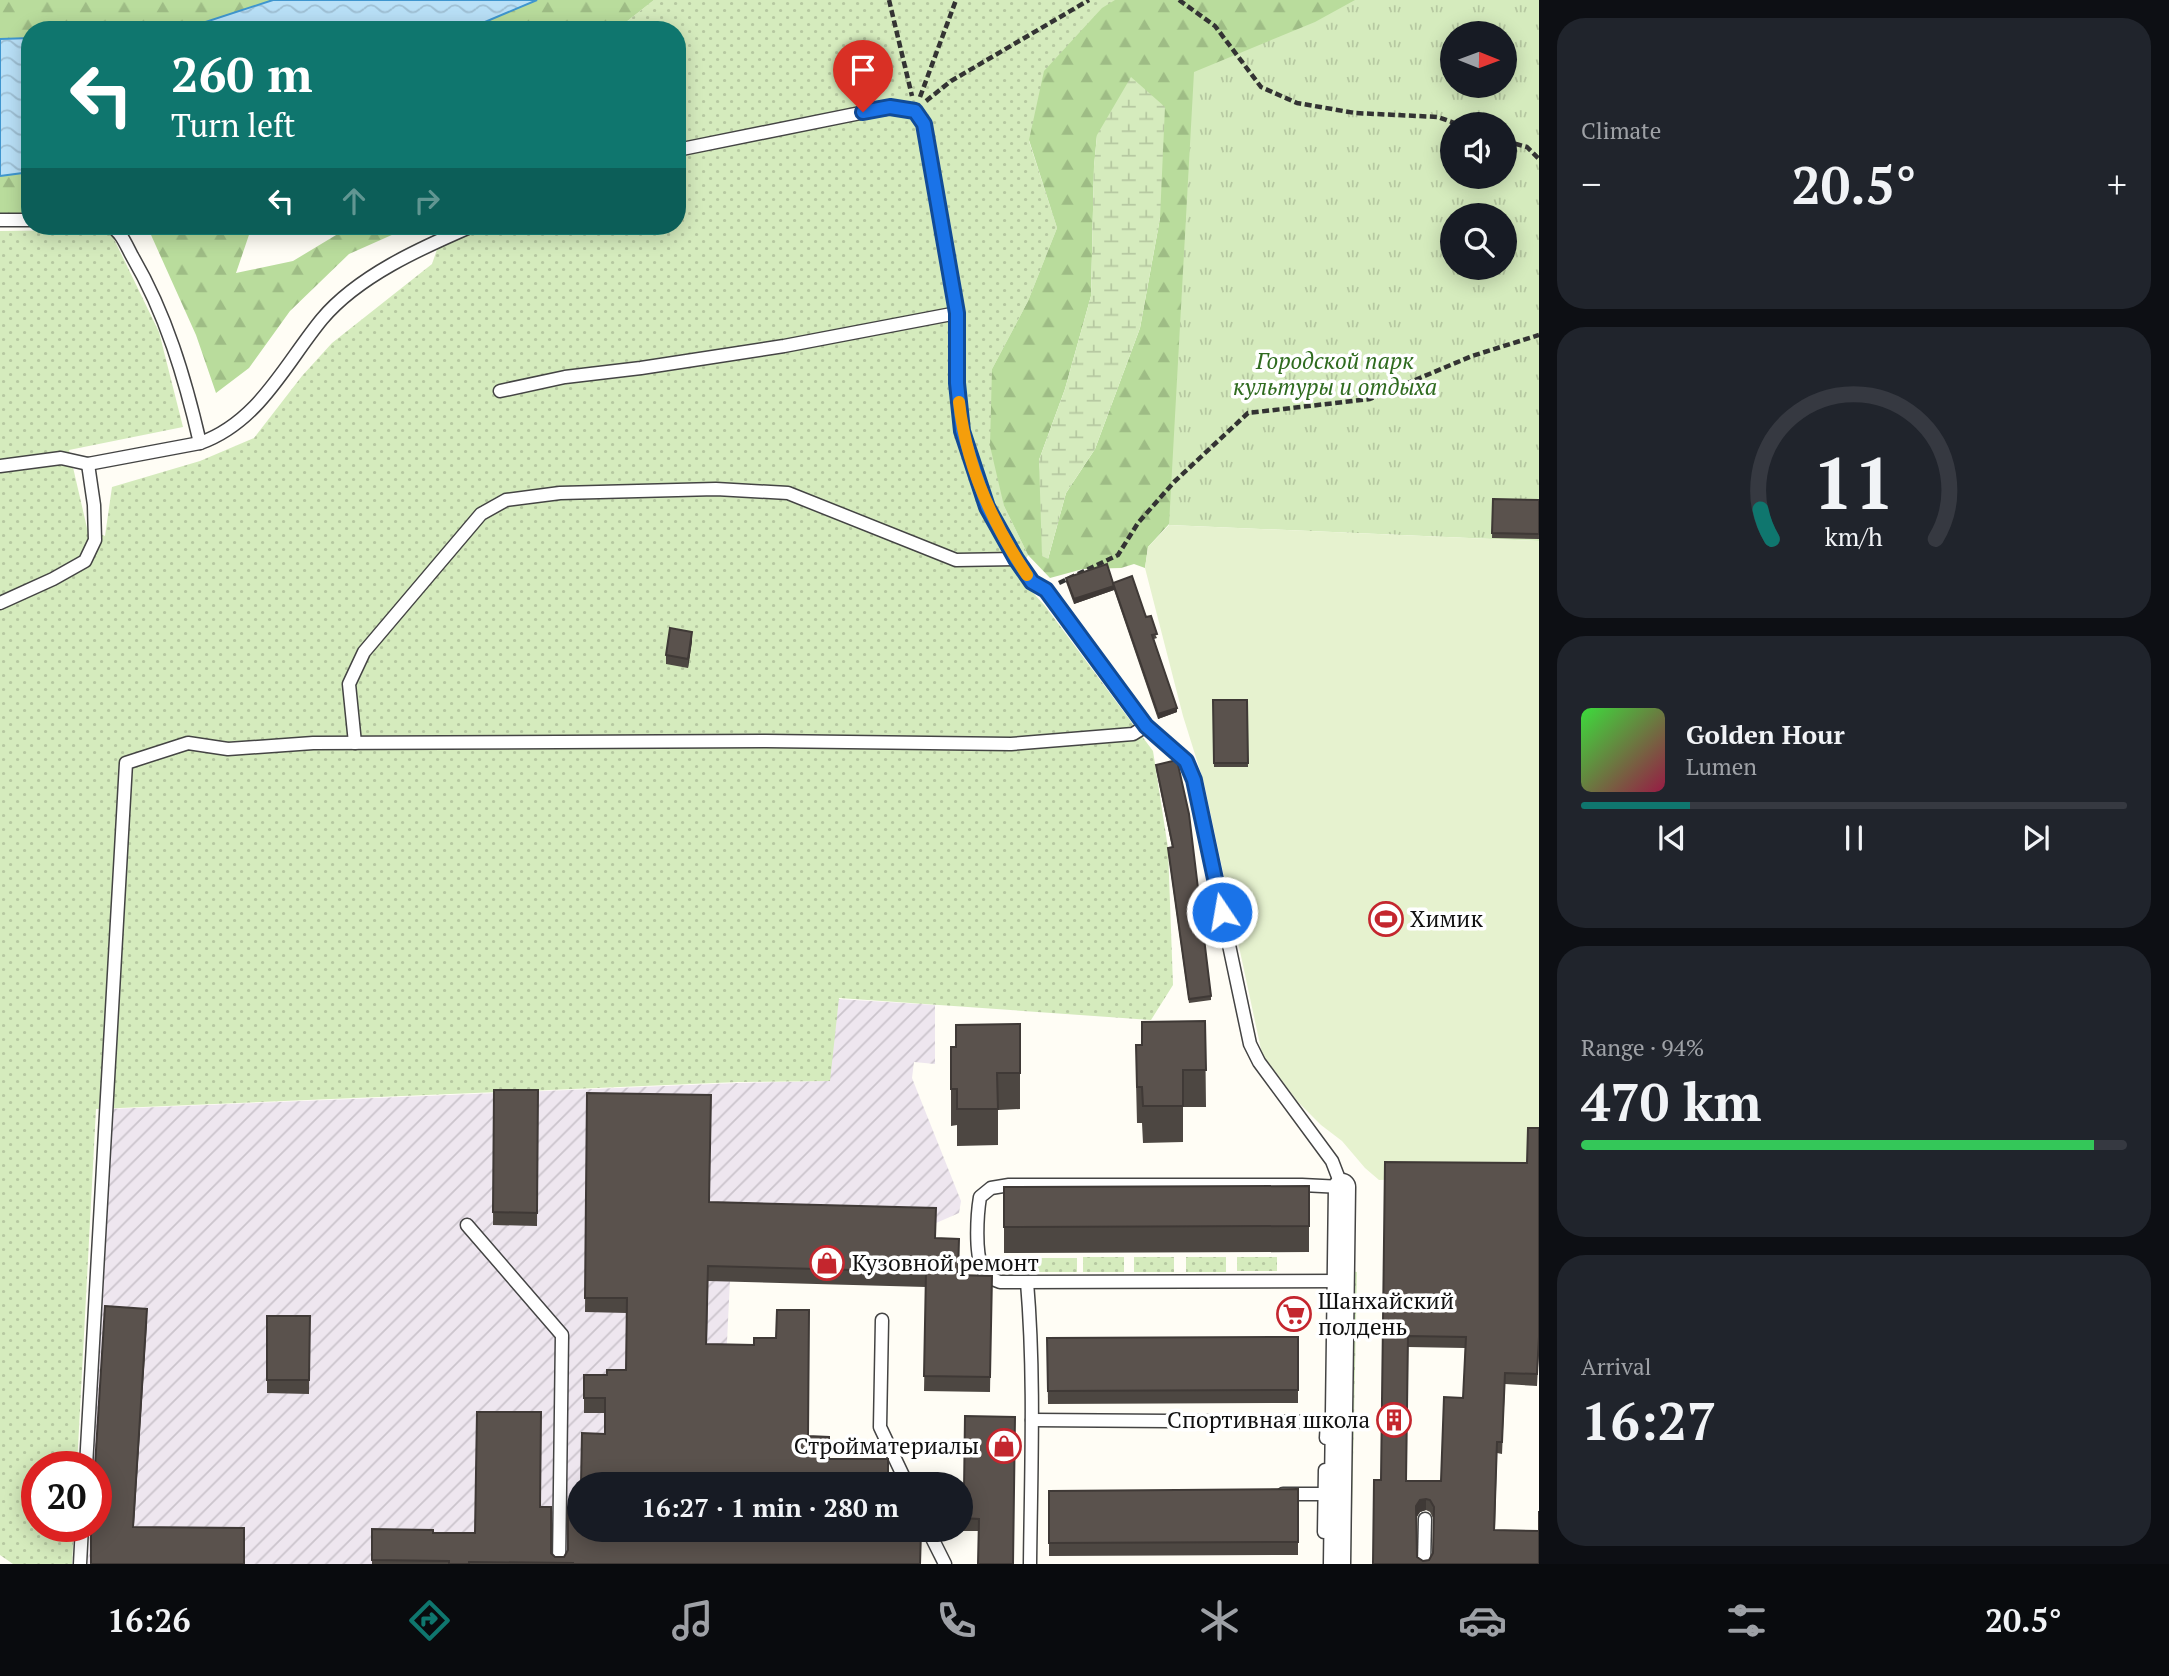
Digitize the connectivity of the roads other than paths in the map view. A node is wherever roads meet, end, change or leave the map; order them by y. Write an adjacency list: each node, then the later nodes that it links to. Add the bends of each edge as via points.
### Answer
1 (686, 148): 6 (lane, via 890,107 915,111 924,124)
2 (0, 220): 3 (lane)
3 (21, 220)
4 (120, 235): 8 (lane, via 166,326 188,389)
5 (451, 235): 8 (lane, via 352,290 323,318 287,370 245,417 220,436)
6 (957, 313): 7 (lane); 11 (lane, via 962,431 987,507)
7 (500, 391)
8 (200, 443): 9 (lane)
9 (88, 464): 10 (lane, via 61,458); 12 (lane, via 95,540 85,561)
10 (0, 466)
11 (1016, 559): 13 (lane, via 1032,582 1046,590); 14 (lane, via 956,560 788,493 690,489 560,493 506,500 481,514 364,652 349,684)
12 (0, 603)
13 (1146, 726): 14 (lane, via 1133,734 1011,744); 15 (lane, via 1186,761 1194,780 1250,1044 1332,1161)
14 (355, 743): 22 (lane, via 228,749 188,743 125,763)
15 (1342, 1187): 17 (street); 18 (lane, via 991,1188 980,1198 977,1220 982,1268 1000,1282)
16 (467, 1226): 30 (lane, via 562,1335)
17 (1334, 1281): 18 (lane); 21 (lane); 34 (street)
18 (1027, 1282): 20 (lane)
19 (882, 1320): 23 (lane, via 880,1427)
20 (1032, 1420): 21 (lane); 32 (lane)
21 (1327, 1422): 25 (lane)
22 (87, 1451)
23 (901, 1472)
24 (1270, 1494): 25 (lane)
25 (1325, 1494): 33 (lane)
26 (1424, 1519): 35 (lane)
27 (81, 1542): 29 (lane)
28 (934, 1542): 31 (lane)
29 (80, 1564)
30 (559, 1564)
31 (945, 1564)
32 (1030, 1564)
33 (1324, 1564)
34 (1337, 1564)
35 (1424, 1564)

